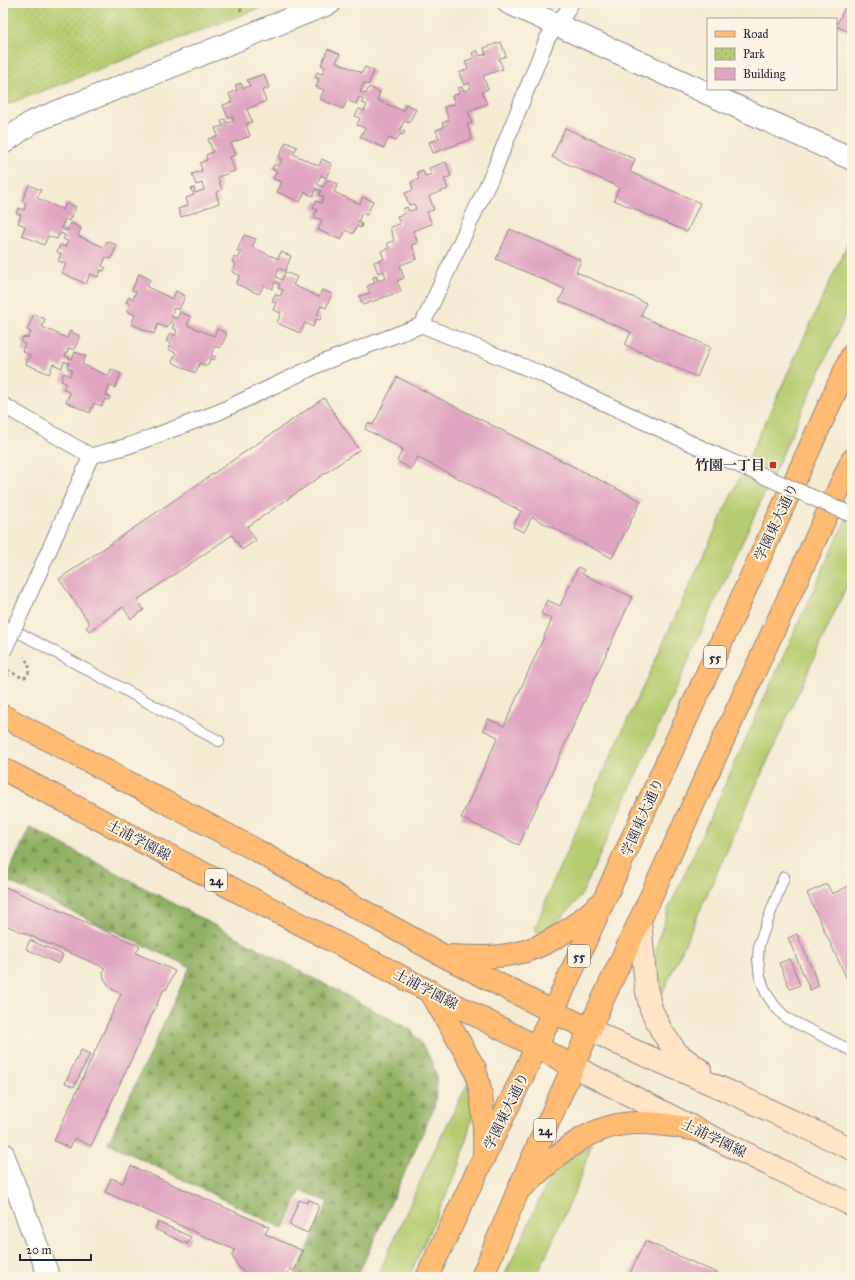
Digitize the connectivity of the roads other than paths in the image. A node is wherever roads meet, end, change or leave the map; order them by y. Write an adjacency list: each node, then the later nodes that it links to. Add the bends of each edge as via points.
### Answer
1 (330, 3): 5 (street, via 32,122)
2 (509, 3): 4 (street)
3 (571, 3): 4 (street)
4 (557, 25): 6 (street); 7 (street, via 547,40 494,171)
5 (3, 143)
6 (852, 159)
7 (422, 325): 10 (street, via 324,362 219,412 128,446); 12 (street, bridge, via 539,373)
8 (852, 355): 19 (main road, 学園東大通り / 55)
9 (3, 405): 10 (street)
10 (92, 456): 14 (street, bridge)
11 (852, 460): 20 (main road)
12 (852, 515)
13 (3, 624): 16 (lane)
14 (3, 652)
15 (3, 716): 21 (main road, via 254,849)
16 (219, 742)
17 (3, 769): 22 (main road, 土浦学園線 / 24)
18 (784, 877): 26 (lane, via 759,944 760,977 766,993 786,1018)
19 (604, 901): 21 (main road, via 560,935 530,950 512,955); 23 (main road, 学園東大通り / 55)
20 (640, 920): 24 (main road); 28 (main road, via 646,987 651,1009 662,1032 677,1053)
21 (444, 956): 23 (main road)
22 (430, 991): 25 (main road, 土浦学園線 / 24); 32 (main road, via 475,1069 479,1081 485,1133)
23 (553, 1012): 24 (main road); 25 (main road, 学園東大通り)
24 (590, 1029): 27 (main road); 28 (main road)
25 (536, 1048): 27 (main road, 土浦学園線 / 24); 32 (main road, 学園東大通り)
26 (852, 1050)
27 (573, 1066): 29 (main road, 土浦学園線); 33 (main road, 24)
28 (730, 1092): 30 (main road)
29 (698, 1130): 33 (main road, via 638,1123 611,1126 576,1141); 34 (main road, 土浦学園線)
30 (852, 1149)
31 (3, 1153): 35 (street)
32 (483, 1158): 36 (main road, 学園東大通り)
33 (517, 1193): 37 (main road, 24)
34 (852, 1205)
35 (49, 1277)
36 (427, 1277)
37 (482, 1277)

